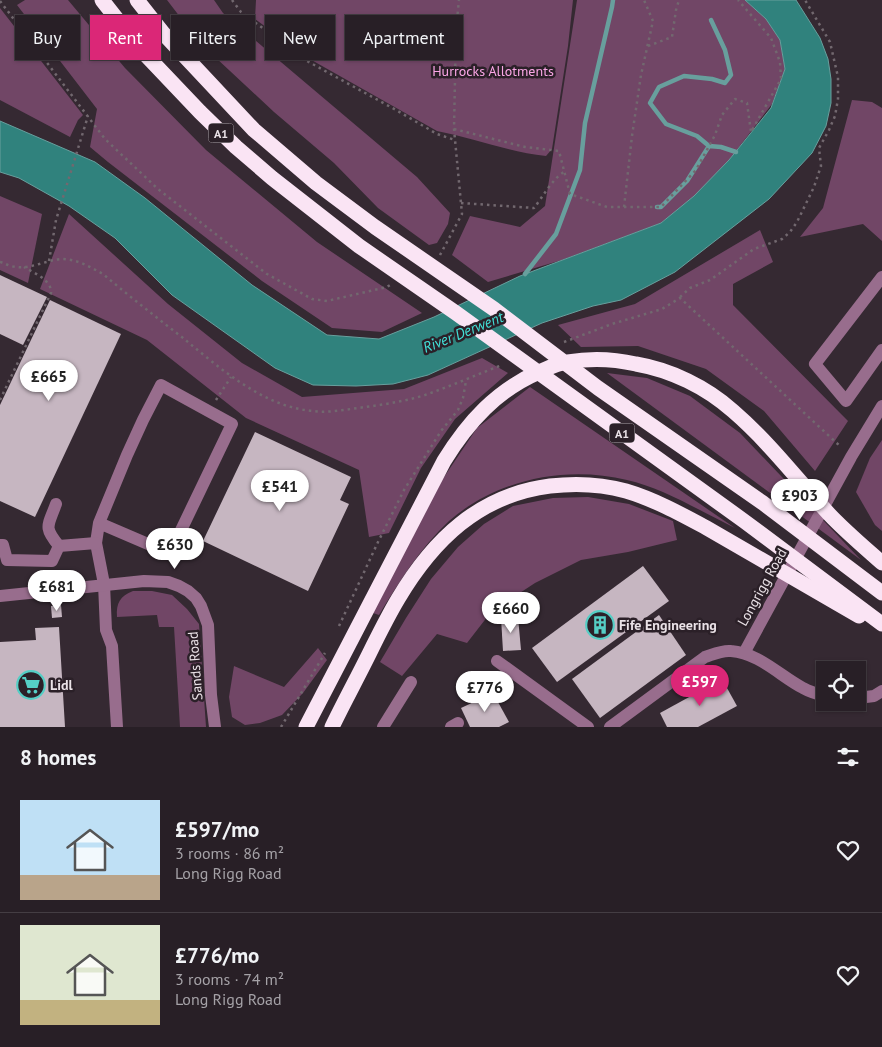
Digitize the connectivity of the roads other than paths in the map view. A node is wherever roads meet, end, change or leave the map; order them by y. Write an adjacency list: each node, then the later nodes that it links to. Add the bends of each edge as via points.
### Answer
1 (102, 0): 15 (highway, A1, via 142,51 200,112 272,178 359,246 736,515)
2 (137, 0): 13 (highway, A1, via 163,33 254,130 316,183 598,388 763,503)
3 (882, 277): 4 (street, via 815,364 846,401)
4 (882, 350)
5 (882, 406): 17 (street, Longrigg Road, via 851,456)
6 (56, 504): 10 (street, via 48,526 50,535)
7 (99, 523): 7 (street, via 127,454 161,385 232,424 172,549 156,547); 8 (street)
8 (96, 543): 10 (street); 12 (street)
9 (0, 545): 10 (street, via 3,545 7,560 52,561)
10 (59, 546)
11 (882, 563): 25 (highway, via 830,514 774,450 709,393 664,371 627,362 566,362 532,375 506,391 492,401 462,434 444,461)
12 (104, 584): 14 (street, Sands Road); 23 (street); 24 (street, Sands Road, via 168,582 196,598 208,625)
13 (882, 593)
14 (0, 596)
15 (882, 624)
16 (882, 629): 26 (highway, via 705,527 643,497 592,485 526,490 495,501 467,518 424,560 398,599)
17 (744, 653): 21 (street); 29 (street, via 718,652 705,657)
18 (497, 661): 28 (street)
19 (411, 682): 27 (street)
20 (882, 691): 22 (street)
21 (816, 694)
22 (866, 697)
23 (117, 727)
24 (215, 727)
25 (306, 727)
26 (332, 727)
27 (383, 727)
28 (588, 727)
29 (610, 727)

